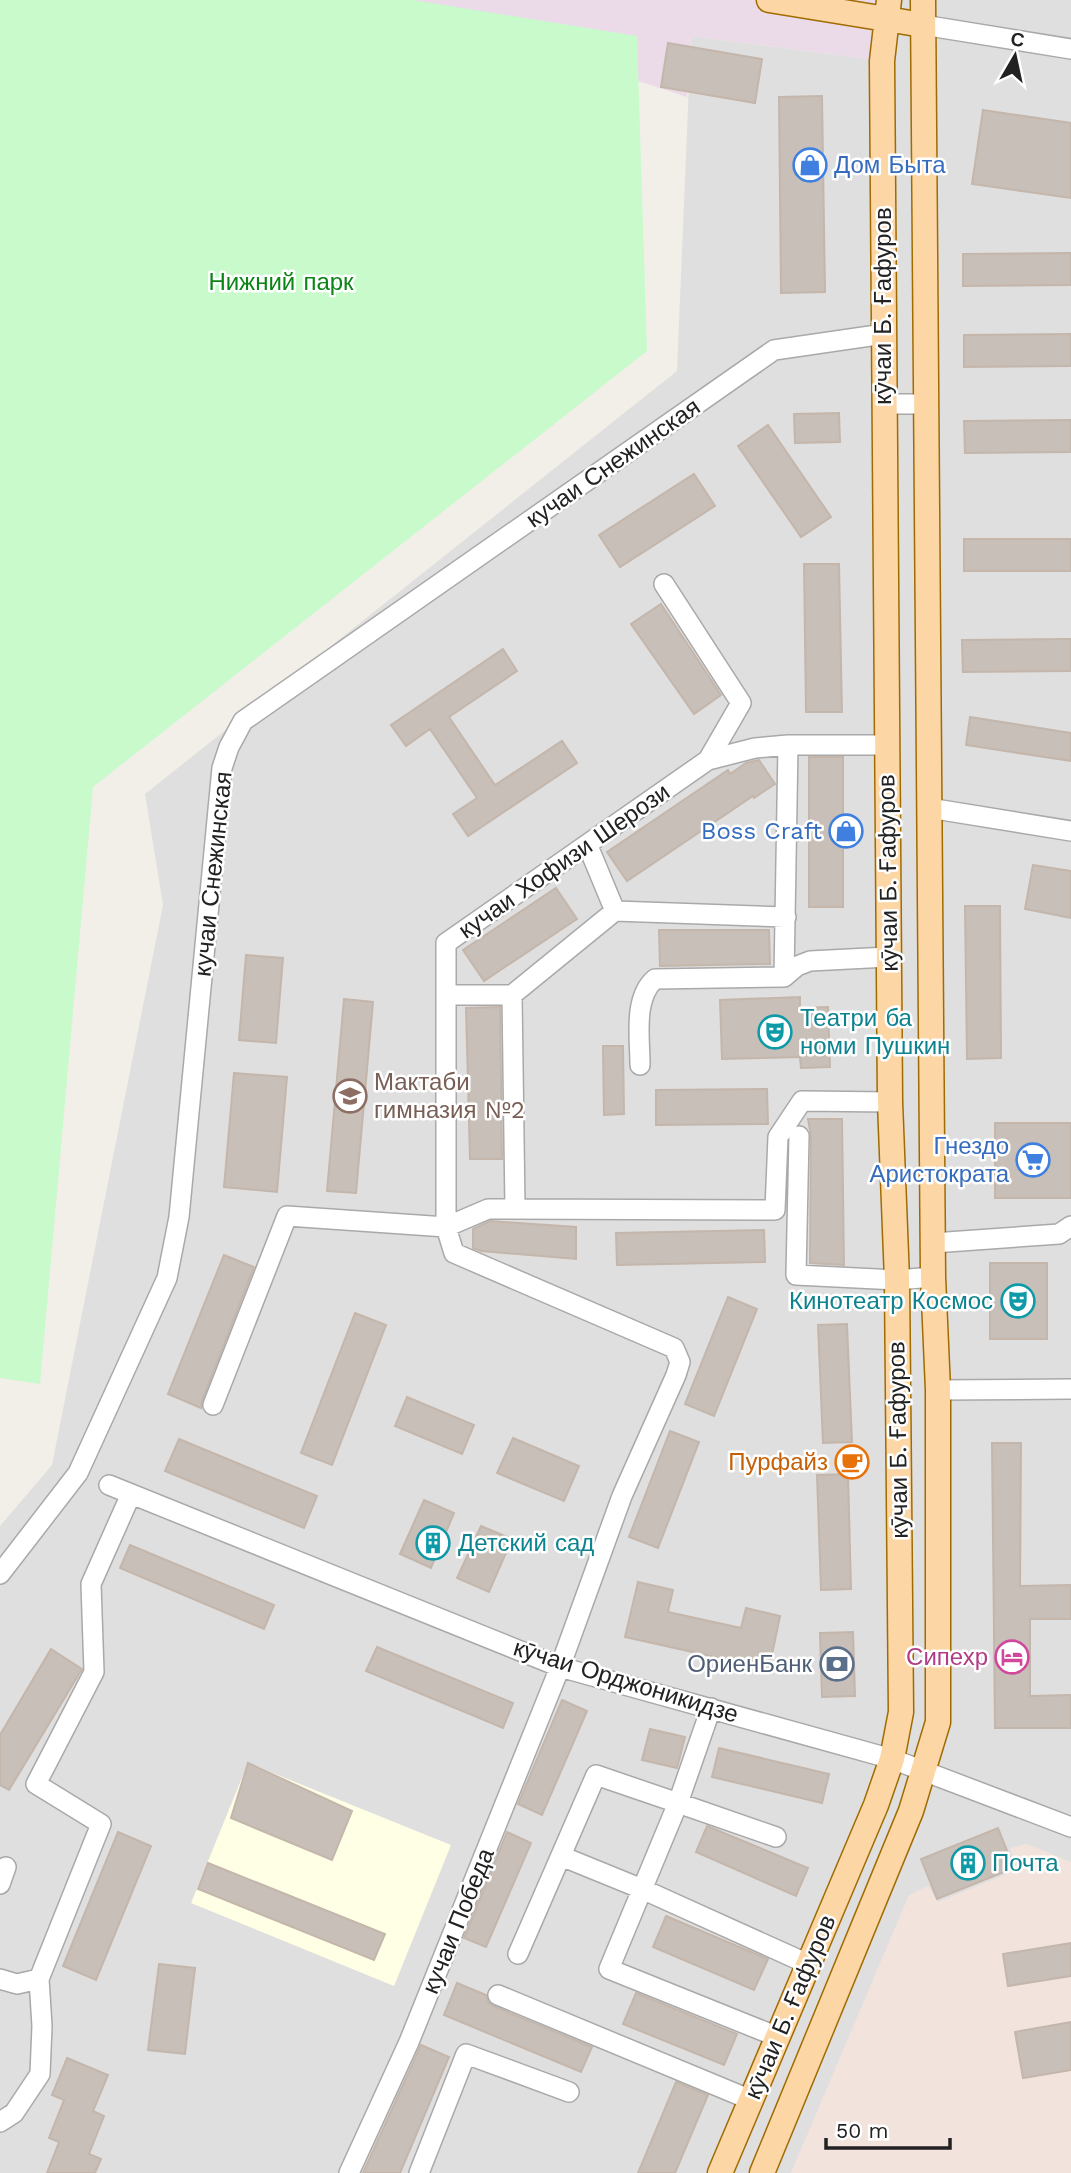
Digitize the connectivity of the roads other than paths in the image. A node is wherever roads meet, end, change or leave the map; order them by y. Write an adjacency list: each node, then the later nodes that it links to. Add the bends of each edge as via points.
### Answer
1 (769, 0): 2 (main road)
2 (888, 9): 3 (main road); 5 (main road, кӯчаи Б. Ғафуров, via 882,61)
3 (923, 12): 4 (street); 7 (main road, кӯчаи Б. Ғафуров)
4 (1071, 49)
5 (884, 334): 6 (main road, кӯчаи Б. Ғафуров); 35 (street, кучаи Снежинская, via 774,350 243,721 222,768 179,1217 167,1278 78,1473)
6 (884, 404): 7 (street); 10 (main road, кӯчаи Б. Ғафуров)
7 (926, 404): 12 (main road, кӯчаи Б. Ғафуров)
8 (664, 584): 11 (street, via 741,703)
9 (788, 745): 10 (street); 11 (street); 16 (street)
10 (886, 745): 17 (main road, кӯчаи Б. Ғафуров)
11 (708, 760): 14 (street, кучаи Хофизи Шерози)
12 (929, 808): 13 (street); 27 (main road, кӯчаи Б. Ғафуров)
13 (1071, 831)
14 (588, 846): 15 (street); 19 (street, кучаи Хофизи Шерози, via 446,943)
15 (615, 911): 16 (street); 20 (street)
16 (786, 917): 18 (street)
17 (888, 957): 18 (street, via 810,961); 22 (main road, кӯчаи Б. Ғафуров)
18 (784, 977): 21 (street, via 655,979 647,986 640,1006)
19 (446, 995): 20 (street); 26 (street, кучаи Хофизи Шерози)
20 (512, 995): 24 (street)
21 (640, 1065)
22 (890, 1101): 24 (street, via 802,1101 778,1137 775,1210); 29 (main road, кӯчаи Б. Ғафуров)
23 (799, 1136): 29 (street, via 796,1275)
24 (515, 1209): 26 (street, via 488,1209)
25 (1071, 1226): 27 (street, via 1059,1234)
26 (446, 1227): 32 (street, via 287,1216); 36 (street, кучаи Победа, via 454,1253 674,1348 680,1362 622,1496)
27 (933, 1243): 28 (main road, кӯчаи Б. Ғафуров)
28 (933, 1277): 29 (street); 31 (main road, кӯчаи Б. Ғафуров)
29 (897, 1280): 38 (main road, кӯчаи Б. Ғафуров, via 901,1713)
30 (1071, 1388): 31 (street)
31 (938, 1390): 39 (main road, кӯчаи Б. Ғафуров, via 938,1722)
32 (213, 1405)
33 (109, 1485): 34 (street, кӯчаи Орджоникидзе)
34 (131, 1494): 36 (street, кӯчаи Орджоникидзе); 48 (street, via 91,1584 94,1672 36,1784 101,1824)
35 (0, 1574)
36 (560, 1667): 37 (street, кӯчаи Орджоникидзе); 54 (street, кучаи Победа, via 409,2042)
37 (711, 1708): 38 (street, кӯчаи Орджоникидзе); 40 (street)
38 (892, 1759): 39 (street, кӯчаи Орджоникидзе); 46 (main road, кӯчаи Б. Ғафуров)
39 (925, 1770): 41 (street, кӯчаи Орджоникидзе); 57 (main road, кӯчаи Б. Ғафуров)
40 (678, 1803): 42 (street); 43 (street, via 596,1775); 44 (street)
41 (1071, 1827)
42 (776, 1838)
43 (561, 1856): 44 (street); 45 (street)
44 (642, 1889): 46 (street); 50 (street, via 609,1969)
45 (517, 1954)
46 (808, 1964): 50 (main road, кӯчаи Б. Ғафуров)
47 (0, 1979): 48 (street, via 16,1984)
48 (39, 1979): 53 (street, via 40,2074 14,2113)
49 (498, 1995): 52 (street)
50 (778, 2037): 52 (main road, кӯчаи Б. Ғафуров)
51 (569, 2092): 55 (street, via 466,2054)
52 (751, 2100): 56 (main road, кӯчаи Б. Ғафуров)
53 (0, 2122)
54 (349, 2173)
55 (419, 2173)
56 (720, 2173)
57 (762, 2173)

